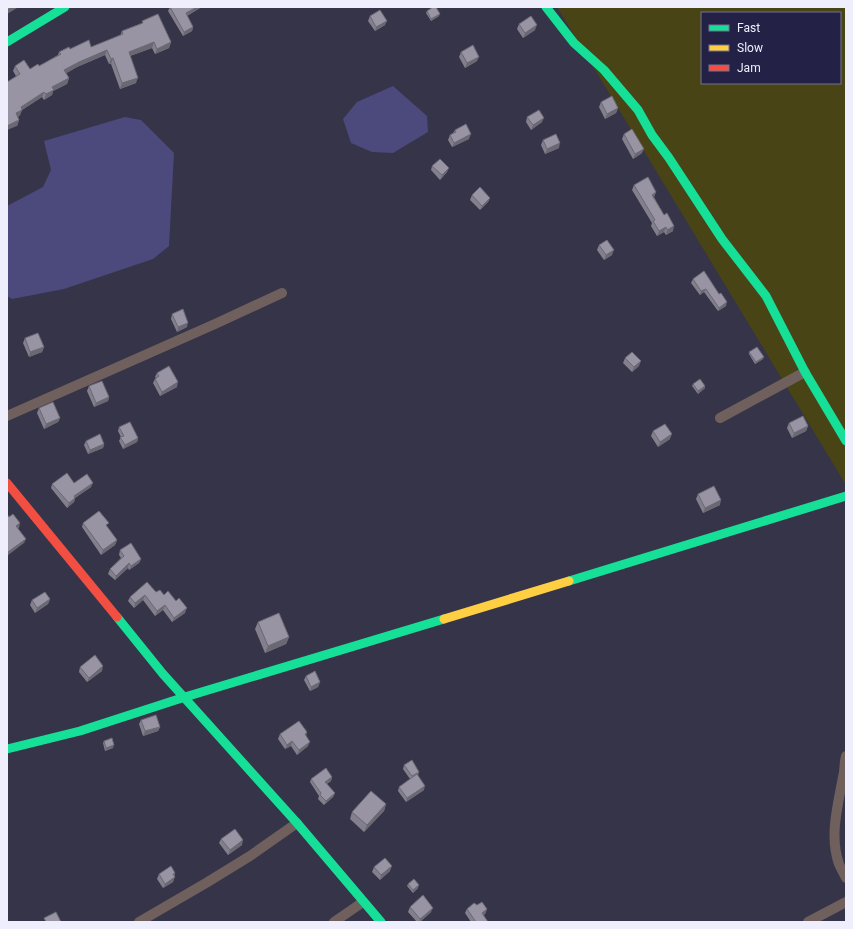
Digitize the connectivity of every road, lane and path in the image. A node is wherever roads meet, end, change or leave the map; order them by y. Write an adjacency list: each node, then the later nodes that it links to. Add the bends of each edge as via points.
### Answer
1 (65, 7): 3 (street)
2 (546, 7): 5 (street, via 574,43 604,70 638,110 722,239 766,296)
3 (7, 42)
4 (282, 293): 6 (street)
5 (805, 372): 7 (street); 8 (street)
6 (7, 416)
7 (720, 418)
8 (846, 441)
9 (7, 483): 11 (street, via 163,674)
10 (846, 496): 11 (street)
11 (185, 697): 12 (street, via 80,731); 14 (street)
12 (7, 749)
13 (846, 756): 15 (street, via 835,824 836,850)
14 (297, 823): 16 (street); 18 (street, via 250,856)
15 (846, 878)
16 (363, 902): 19 (street); 20 (street)
17 (846, 902): 21 (street)
18 (139, 922)
19 (334, 922)
20 (381, 922)
21 (808, 922)

